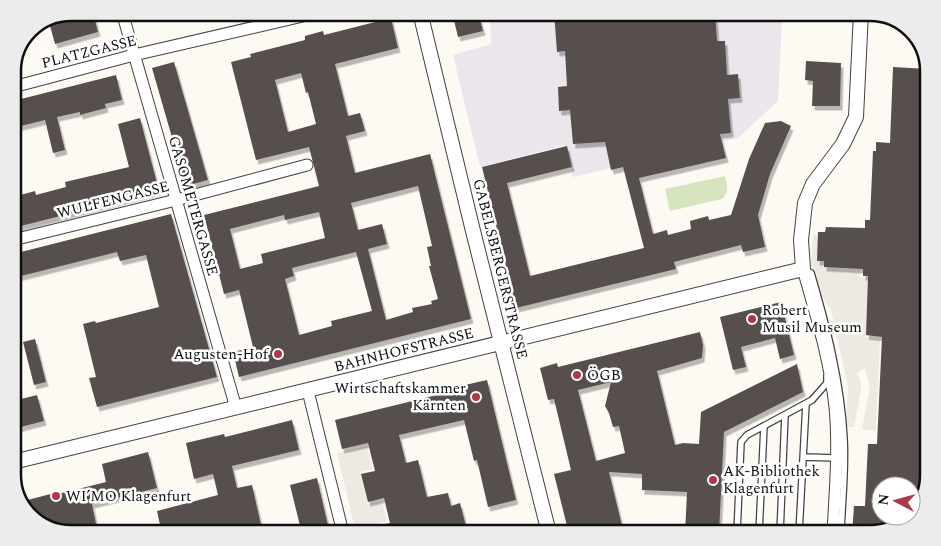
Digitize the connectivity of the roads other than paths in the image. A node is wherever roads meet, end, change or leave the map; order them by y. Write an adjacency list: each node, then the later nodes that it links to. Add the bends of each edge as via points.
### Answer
1 (124, 21): 5 (street, GASOMETERGASSE)
2 (282, 21): 5 (street, PLATZGASSE)
3 (422, 21): 11 (street, GABELSBERGERSTRASSE)
4 (861, 21): 10 (street, via 856,117 843,144 813,184 805,203 801,240)
5 (134, 56): 6 (street, PLATZGASSE); 8 (street, GASOMETERGASSE)
6 (21, 85)
7 (307, 165): 8 (street, WULFENGASSE)
8 (176, 200): 9 (street, WULFENGASSE); 15 (street, GASOMETERGASSE)
9 (21, 238)
10 (803, 269): 11 (street, BAHNHOFSTRASSE); 12 (street); 18 (lane, via 811,273 840,388)
11 (502, 342): 13 (street, BAHNHOFSTRASSE); 23 (street, GABELSBERGERSTRASSE)
12 (829, 366): 14 (lane, via 827,383); 18 (street)
13 (308, 391): 15 (street, BAHNHOFSTRASSE); 22 (street)
14 (806, 404): 16 (lane); 20 (lane)
15 (236, 408): 21 (street, BAHNHOFSTRASSE)
16 (784, 415): 17 (lane); 26 (lane)
17 (764, 426): 24 (lane, via 741,442); 25 (lane)
18 (840, 440): 19 (street)
19 (840, 455): 20 (lane); 28 (street); 29 (lane)
20 (804, 457): 27 (lane)
21 (21, 460)
22 (341, 525)
23 (547, 525)
24 (737, 525)
25 (759, 525)
26 (780, 525)
27 (800, 525)
28 (833, 525)
29 (841, 525)

